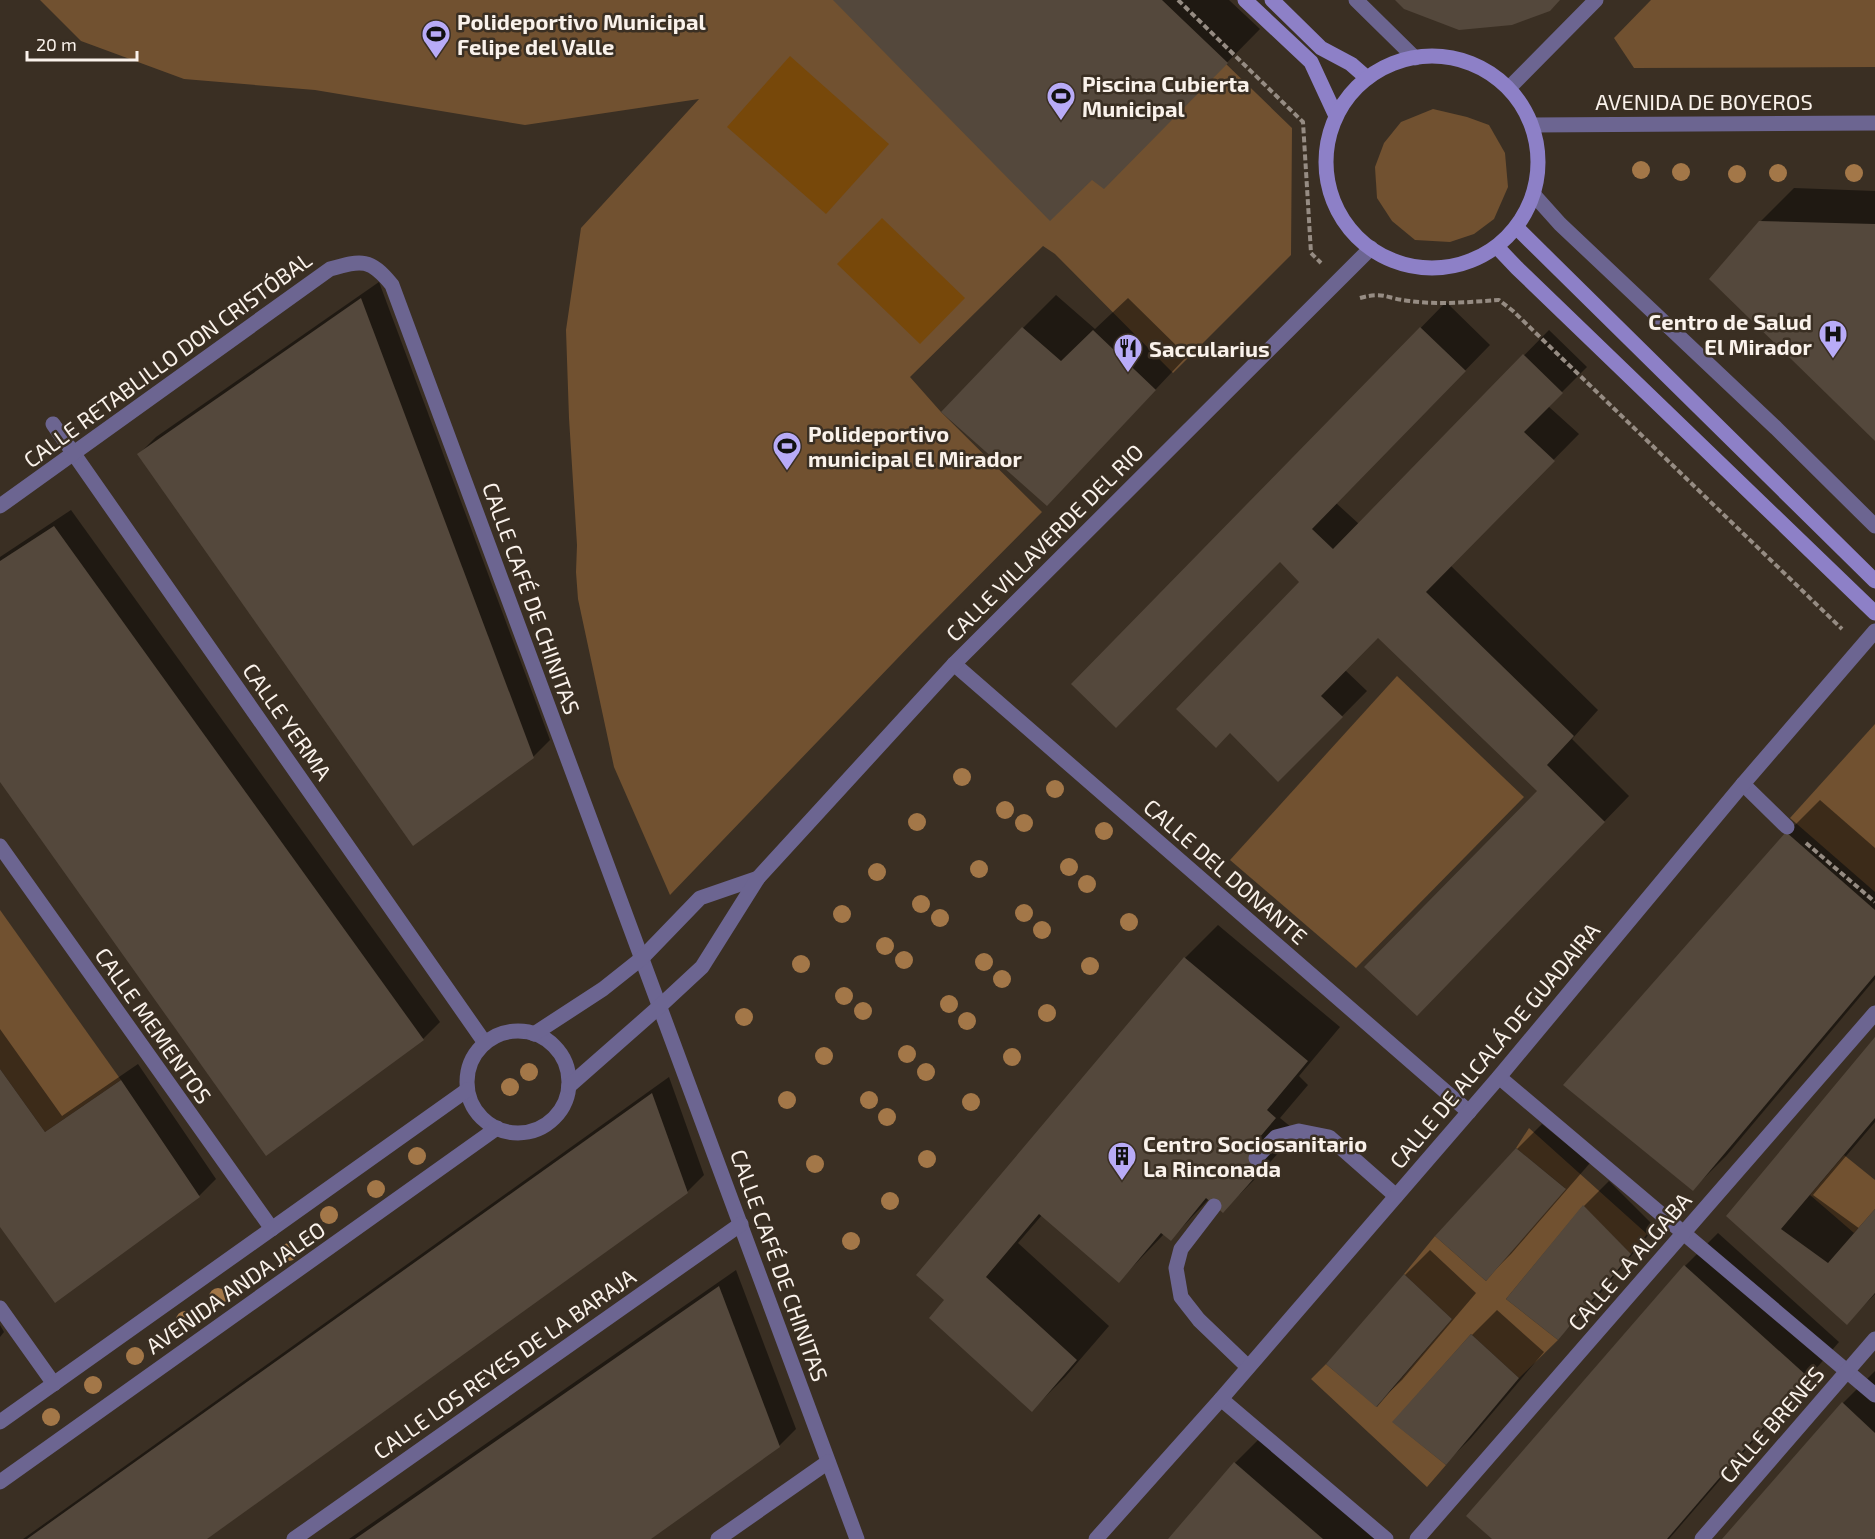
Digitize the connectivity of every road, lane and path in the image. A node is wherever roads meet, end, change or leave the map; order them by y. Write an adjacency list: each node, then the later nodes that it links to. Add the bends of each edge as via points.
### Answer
1 (1178, 0): 17 (path, via 1303,122 1311,253)
2 (1245, 0): 9 (main road, via 1311,62)
3 (1272, 0): 7 (main road, via 1321,48)
4 (1356, 0): 6 (street)
5 (1596, 0): 8 (street)
6 (1415, 58): 7 (main road, via 1390,65); 8 (main road, via 1449,57 1482,68)
7 (1367, 78): 9 (main road)
8 (1509, 88): 11 (main road)
9 (1336, 116): 15 (main road, via 1327,146 1327,176 1335,206 1352,232)
10 (1875, 123): 11 (street, AVENIDA DE BOYEROS)
11 (1532, 125): 12 (main road, via 1539,159)
12 (1534, 195): 13 (main road); 21 (street)
13 (1516, 228): 14 (main road); 22 (main road)
14 (1497, 247): 15 (main road, via 1469,262 1438,268 1406,265); 23 (main road)
15 (1371, 248): 17 (street, CALLE VILLAVERDE DEL RIO)
16 (366, 263): 19 (street, CALLE RETABLILLO DON CRISTÓBAL, via 330,269); 32 (street, CALLE CAFÉ DE CHINITAS, via 381,271 392,285)
17 (1338, 280): 25 (path, via 1360,298 1375,293 1410,302 1499,300); 26 (street, CALLE VILLAVERDE DEL RIO)
18 (53, 424): 19 (street, CALLE YERMA)
19 (73, 453): 20 (street, CALLE RETABLILLO DON CRISTÓBAL); 36 (street, CALLE YERMA)
20 (0, 506)
21 (1875, 526)
22 (1875, 581)
23 (1875, 613)
24 (1875, 631): 25 (street, CALLE DE ALCALÁ DE GUADAIRA)
25 (1861, 647): 27 (street, CALLE DE ALCALÁ DE GUADAIRA)
26 (954, 664): 30 (street, CALLE VILLAVERDE DEL RIO); 40 (street, CALLE DEL DONANTE)
27 (1743, 784): 28 (street); 37 (street, CALLE DE ALCALÁ DE GUADAIRA)
28 (1787, 827): 31 (path)
29 (0, 846): 46 (street, CALLE MEMENTOS)
30 (758, 878): 32 (street, CALLE VILLAVERDE DEL RIO, via 700,898); 33 (street, CALLE VILLAVERDE DEL RIO, via 702,967)
31 (1875, 902)
32 (642, 958): 33 (street, CALLE CAFÉ DE CHINITAS); 35 (street)
33 (660, 1006): 38 (street); 45 (street, CALLE CAFÉ DE CHINITAS)
34 (1875, 1013): 47 (street, CALLE LA ALGABA)
35 (534, 1034): 36 (street, via 500,1035); 38 (street, via 561,1055)
36 (485, 1043): 39 (street, via 474,1057)
37 (1499, 1077): 40 (street, CALLE DE ALCALÁ DE GUADAIRA); 47 (street)
38 (569, 1086): 41 (street, via 557,1116 544,1126 513,1133)
39 (467, 1090): 41 (street, via 483,1119); 46 (street, AVENIDA ANDA JALEO)
40 (1468, 1112): 43 (street, CALLE DE ALCALÁ DE GUADAIRA)
41 (497, 1128): 57 (street, AVENIDA ANDA JALEO)
42 (1256, 1158): 43 (street, via 1276,1137 1299,1131 1329,1137)
43 (1396, 1196): 50 (street, CALLE DE ALCALÁ DE GUADAIRA)
44 (1214, 1206): 50 (street, via 1181,1249 1176,1268 1181,1297)
45 (741, 1224): 56 (street, CALLE CAFÉ DE CHINITAS); 58 (street, CALLE LOS REYES DE LA BARAJA)
46 (272, 1229): 52 (street, AVENIDA ANDA JALEO)
47 (1684, 1233): 51 (street); 63 (street, CALLE LA ALGABA)
48 (0, 1308): 52 (street)
49 (1875, 1339): 51 (street, CALLE BRENES)
50 (1248, 1367): 54 (street, CALLE DE ALCALÁ DE GUADAIRA)
51 (1847, 1371): 53 (street); 64 (street, CALLE BRENES)
52 (54, 1383): 55 (street, AVENIDA ANDA JALEO)
53 (1875, 1395)
54 (1221, 1399): 61 (street, CALLE DE ALCALÁ DE GUADAIRA); 62 (street)
55 (0, 1422)
56 (828, 1462): 59 (street); 60 (street, CALLE CAFÉ DE CHINITAS)
57 (0, 1482)
58 (294, 1539)
59 (718, 1539)
60 (857, 1539)
61 (1096, 1539)
62 (1386, 1539)
63 (1417, 1539)
64 (1702, 1539)

